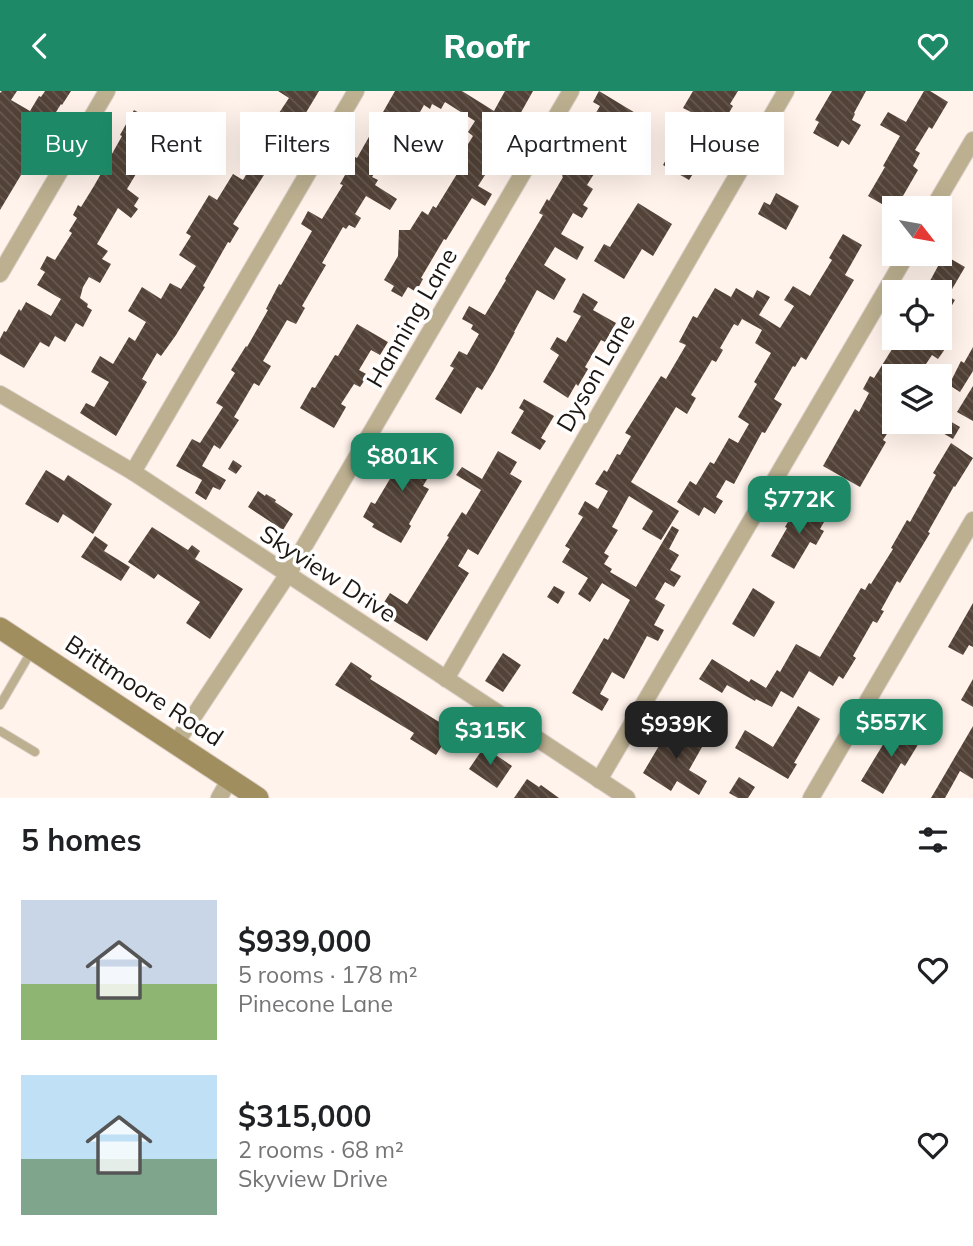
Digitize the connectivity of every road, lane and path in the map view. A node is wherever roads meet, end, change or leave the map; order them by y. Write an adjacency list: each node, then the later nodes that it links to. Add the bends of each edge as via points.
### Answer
1 (107, 91): 8 (street)
2 (356, 91): 10 (street)
3 (571, 91): 12 (street, Hanning Lane)
4 (786, 91): 15 (street, Dyson Lane)
5 (973, 141): 6 (street)
6 (940, 196)
7 (900, 266): 21 (street)
8 (0, 274)
9 (0, 394): 10 (street, Skyview Drive)
10 (133, 472): 12 (street, Skyview Drive)
11 (973, 520): 25 (street)
12 (288, 574): 15 (street, Skyview Drive); 18 (street, Hanning Lane)
13 (0, 628): 14 (main road, Brittmoore Road)
14 (33, 649): 16 (lane); 18 (main road, Brittmoore Road)
15 (446, 679): 21 (street, Skyview Drive)
16 (0, 705)
17 (0, 731): 19 (lane)
18 (176, 743): 20 (main road, Brittmoore Road)
19 (35, 752)
20 (230, 779): 22 (street); 23 (main road, Brittmoore Road)
21 (599, 780): 24 (street, Skyview Drive)
22 (219, 798)
23 (258, 798)
24 (627, 798)
25 (811, 798)

